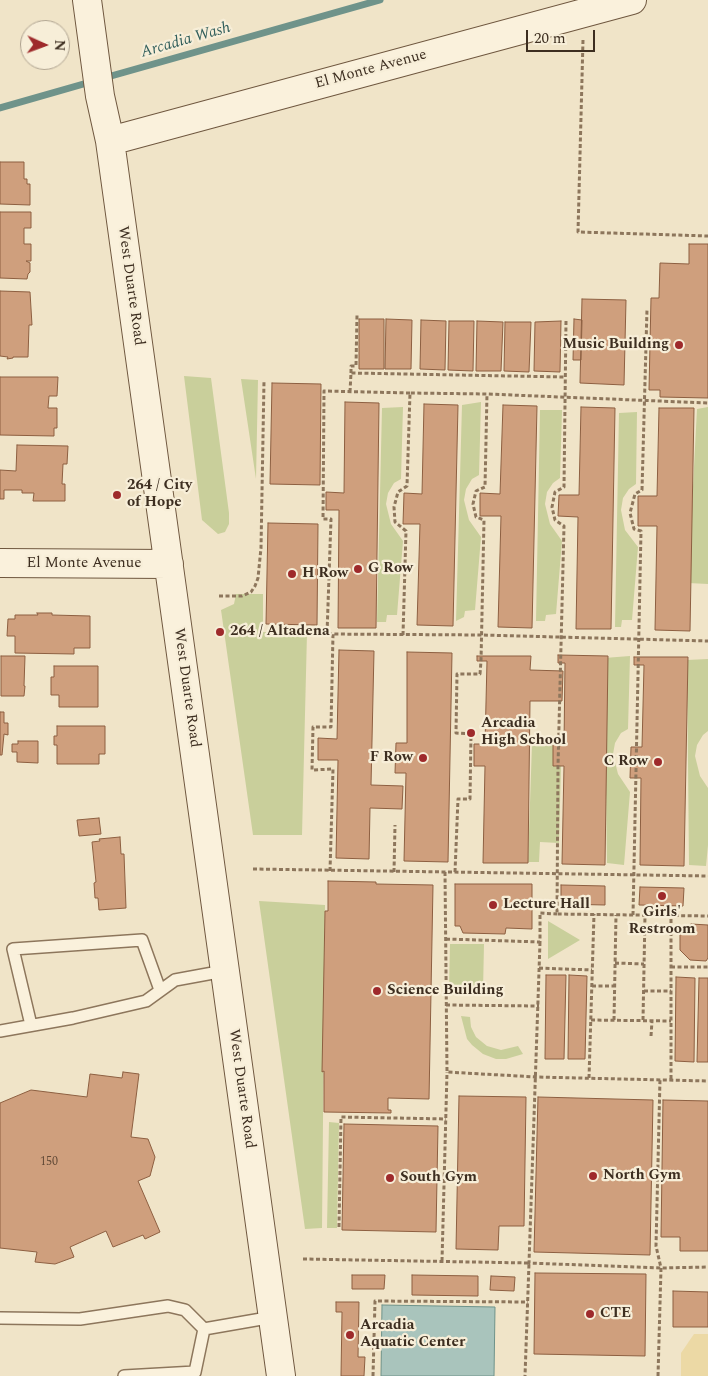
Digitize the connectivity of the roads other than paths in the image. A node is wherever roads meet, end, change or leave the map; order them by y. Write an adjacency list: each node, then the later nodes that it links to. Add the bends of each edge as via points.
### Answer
1 (86, 0): 3 (main road, West Duarte Road)
2 (632, 0): 3 (main road, El Monte Avenue)
3 (110, 141): 5 (main road, West Duarte Road)
4 (0, 563): 5 (main road, El Monte Avenue)
5 (169, 564): 6 (main road, West Duarte Road)
6 (224, 971): 7 (lane, via 174,980); 11 (main road, West Duarte Road)
7 (160, 990): 8 (lane, via 146,1001); 8 (lane, via 142,940 13,949)
8 (31, 1025): 9 (lane)
9 (0, 1030)
10 (0, 1318): 12 (lane, via 80,1319 168,1306 185,1310)
11 (273, 1318): 12 (lane); 14 (main road, West Duarte Road)
12 (204, 1329): 13 (lane, via 195,1372)
13 (124, 1376)
14 (281, 1376)

